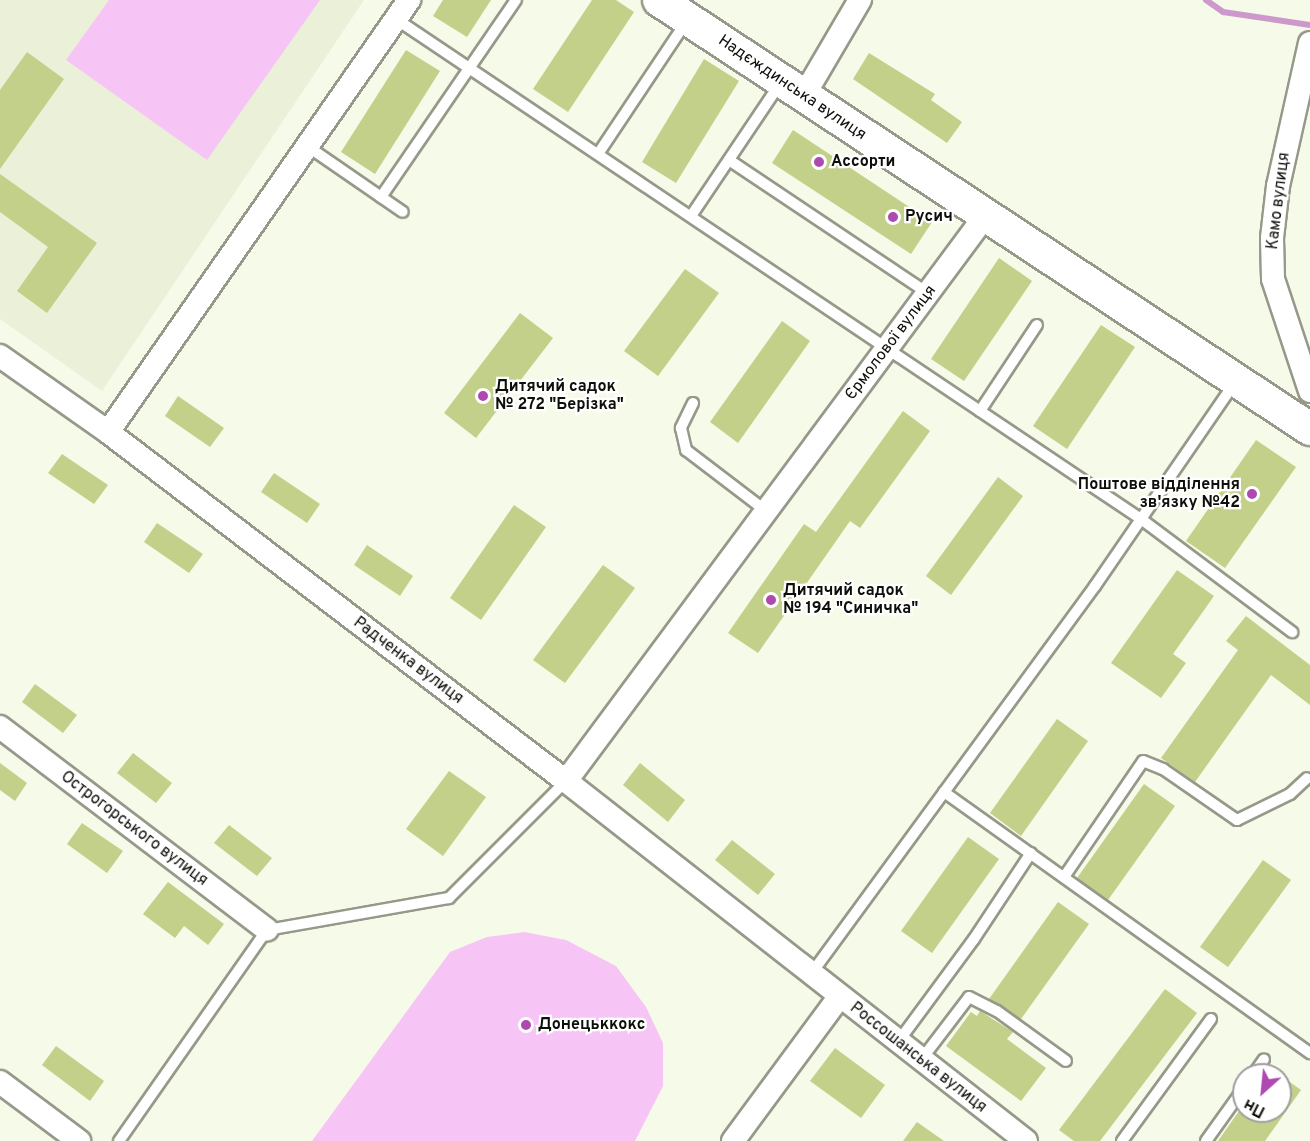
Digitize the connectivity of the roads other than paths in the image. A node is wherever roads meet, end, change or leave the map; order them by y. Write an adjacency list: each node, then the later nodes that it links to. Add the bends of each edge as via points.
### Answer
1 (409, 0): 5 (street)
2 (516, 0): 8 (lane)
3 (659, 0): 6 (street, Надєждинська вулиця)
4 (860, 0): 9 (street)
5 (396, 19): 8 (lane); 10 (street)
6 (688, 20): 9 (street, Надєждинська вулиця); 11 (lane)
7 (1310, 44): 22 (street, Камо вулиця, via 1278,186 1272,238 1273,279)
8 (469, 68): 11 (lane); 13 (lane)
9 (792, 89): 12 (lane); 16 (street, Надєждинська вулиця)
10 (307, 146): 13 (lane); 26 (street)
11 (598, 154): 15 (lane)
12 (729, 160): 15 (lane); 17 (lane)
13 (381, 197): 14 (lane)
14 (403, 212)
15 (691, 216): 19 (lane)
16 (985, 216): 17 (street, Єрмолової вулиця); 21 (street)
17 (928, 293): 19 (street, Єрмолової вулиця)
18 (1037, 325): 24 (lane)
19 (887, 348): 24 (lane); 27 (street, Єрмолової вулиця)
20 (0, 356): 26 (street, Радченка вулиця)
21 (1236, 380): 25 (street); 28 (lane)
22 (1310, 391)
23 (693, 403): 27 (lane, via 681,428 686,450)
24 (980, 411): 28 (lane)
25 (1310, 429)
26 (108, 432): 32 (street, Радченка вулиця)
27 (766, 511): 32 (street, Єрмолової вулиця)
28 (1141, 519): 29 (lane); 33 (lane)
29 (1292, 632)
30 (0, 727): 36 (street, Острогорського вулиця)
31 (1307, 778): 35 (lane, via 1290,794 1237,820 1163,769 1143,761)
32 (566, 781): 36 (lane, via 449,898); 37 (street, Радченка вулиця)
33 (944, 792): 34 (lane); 37 (lane)
34 (1031, 853): 35 (lane); 40 (lane, via 974,939)
35 (1064, 877): 41 (lane)
36 (267, 930): 49 (lane)
37 (811, 974): 38 (street, Россошанська вулиця)
38 (839, 997): 40 (street, Россошанська вулиця); 50 (street)
39 (1211, 1020): 52 (lane)
40 (897, 1042): 43 (street, Россошанська вулиця)
41 (1310, 1053)
42 (1264, 1059): 45 (lane)
43 (921, 1060): 44 (lane, via 969,997 997,1011); 51 (street, Россошанська вулиця)
44 (1066, 1061)
45 (1261, 1063)
46 (0, 1082): 48 (street)
47 (1232, 1105): 53 (lane)
48 (79, 1141)
49 (119, 1141)
50 (733, 1141)
51 (1026, 1141)
52 (1122, 1141)
53 (1206, 1141)

